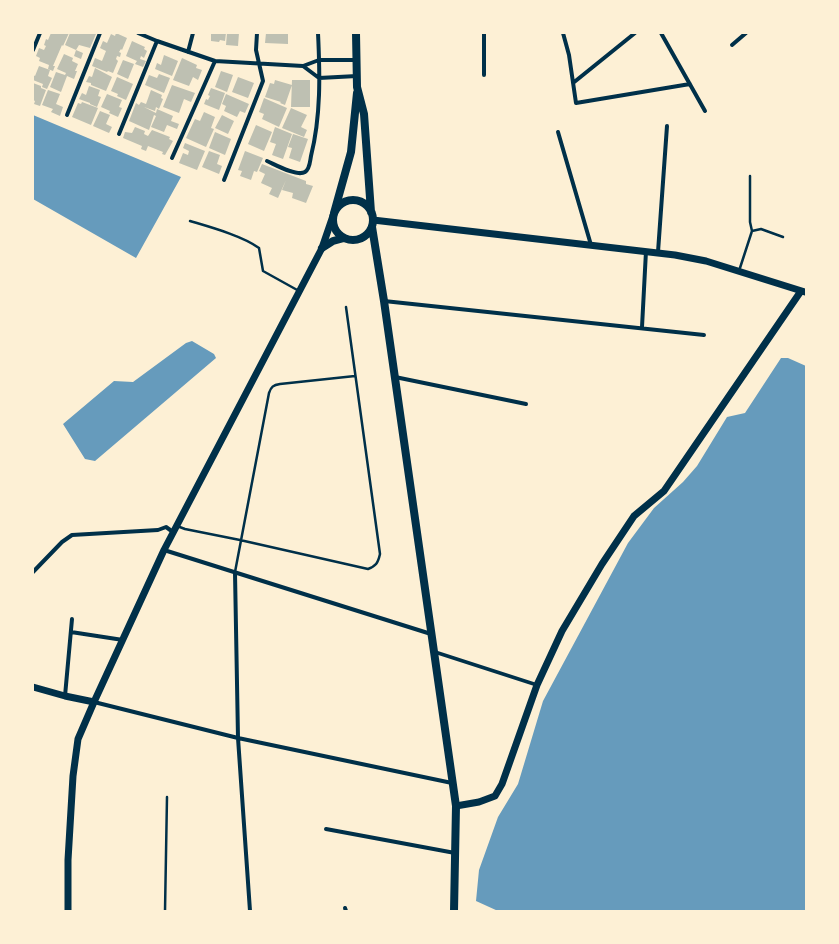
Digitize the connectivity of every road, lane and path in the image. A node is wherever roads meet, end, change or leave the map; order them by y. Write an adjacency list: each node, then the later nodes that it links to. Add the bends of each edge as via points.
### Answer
1 (40, 33): 15 (street)
2 (100, 33): 29 (street)
3 (138, 33): 13 (street)
4 (193, 33): 16 (street)
5 (257, 33): 20 (street, via 256,50)
6 (318, 33): 17 (street)
7 (356, 33): 18 (main road)
8 (484, 33): 22 (street)
9 (563, 33): 25 (street)
10 (635, 33): 25 (street)
11 (661, 33): 26 (street)
12 (746, 33): 14 (street)
13 (157, 41): 16 (street); 32 (street)
14 (732, 45)
15 (33, 50)
16 (188, 52): 19 (street)
17 (319, 60): 18 (street); 21 (street); 24 (street)
18 (356, 60): 23 (main road)
19 (214, 61): 20 (street); 33 (street)
20 (259, 65): 21 (street); 36 (street, via 263,81)
21 (302, 66): 24 (street)
22 (484, 75)
23 (357, 76): 24 (street); 27 (main road)
24 (319, 78): 34 (street, via 316,136 308,169 297,174)
25 (573, 83): 26 (street, via 576,103)
26 (690, 84): 28 (street)
27 (357, 87): 37 (main road, via 364,114); 38 (main road, via 351,152)
28 (705, 111)
29 (67, 115)
30 (667, 126): 48 (street)
31 (558, 132): 45 (street)
32 (120, 134)
33 (172, 158)
34 (268, 161)
35 (750, 176): 41 (lane)
36 (224, 180)
37 (371, 212): 38 (main road, via 362,202 355,200 342,203); 40 (main road)
38 (334, 213): 43 (main road, via 336,230); 46 (street)
39 (190, 221): 51 (lane, via 254,244 259,248 263,271)
40 (372, 224): 44 (main road, via 369,232); 45 (street); 49 (main road)
41 (752, 231): 42 (lane, via 761,229); 50 (lane)
42 (783, 237)
43 (344, 238): 44 (main road); 46 (main road)
44 (360, 239): 49 (main road, via 370,245)
45 (591, 245): 47 (street)
46 (322, 248): 51 (street)
47 (646, 251): 48 (street); 55 (street)
48 (658, 252): 50 (street, via 706,261)
49 (377, 257): 53 (main road)
50 (739, 271): 52 (street)
51 (300, 291): 60 (street)
52 (804, 291): 70 (street, via 664,492 634,516 562,631)
53 (384, 301): 55 (street); 58 (main road)
54 (346, 307): 57 (lane)
55 (642, 327): 56 (street)
56 (704, 335)
57 (355, 376): 61 (lane, via 280,384 271,388); 61 (lane, via 380,554 378,562 368,569)
58 (395, 377): 59 (street); 67 (main road)
59 (526, 404)
60 (175, 529): 61 (lane); 62 (street); 63 (street, via 166,527 158,530 72,535)
61 (240, 540): 64 (lane)
62 (164, 550): 64 (street); 68 (street)
63 (33, 572)
64 (235, 573): 67 (street); 74 (street)
65 (72, 619): 66 (street)
66 (71, 632): 68 (street); 72 (street)
67 (431, 634): 69 (main road)
68 (123, 640): 73 (street)
69 (434, 652): 70 (street); 75 (main road)
70 (537, 685): 77 (street, via 502,784 495,796)
71 (33, 688): 72 (street)
72 (65, 696): 73 (street)
73 (94, 702): 74 (street); 80 (street, via 78,738 73,776)
74 (238, 738): 75 (street); 82 (street)
75 (453, 783): 77 (main road)
76 (167, 797): 81 (lane)
77 (456, 806): 79 (main road)
78 (326, 829): 79 (street)
79 (455, 853): 83 (main road)
80 (68, 911)
81 (165, 911)
82 (250, 911)
83 (454, 911)

